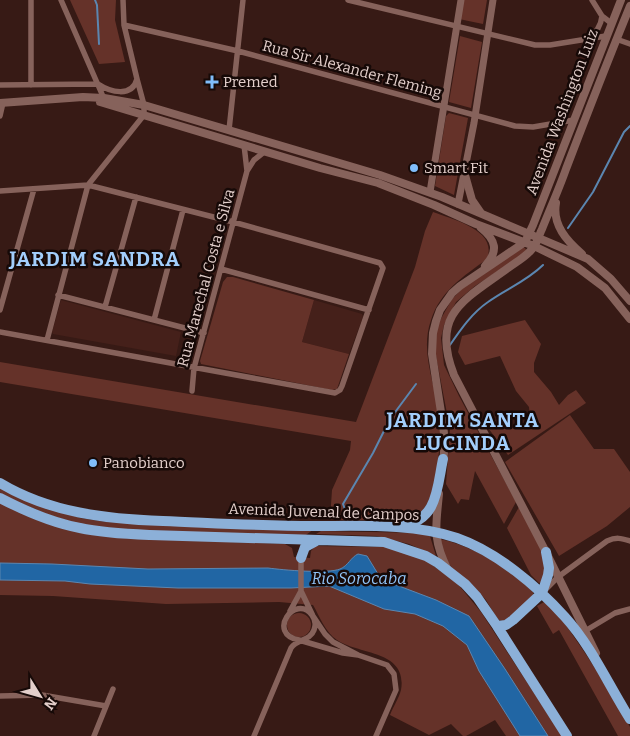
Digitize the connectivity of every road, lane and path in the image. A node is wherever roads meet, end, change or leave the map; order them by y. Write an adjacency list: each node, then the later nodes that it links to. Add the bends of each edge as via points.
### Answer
1 (30, 0): 24 (street)
2 (61, 0): 22 (street)
3 (123, 0): 13 (street)
4 (244, 0): 20 (street)
5 (348, 0): 14 (street)
6 (461, 0): 14 (street)
7 (493, 0): 15 (street)
8 (592, 0): 11 (street)
9 (621, 0): 12 (main road, Avenida Washington Luiz)
10 (630, 6): 17 (main road, Avenida Washington Luiz)
11 (602, 16): 12 (street); 18 (street)
12 (611, 23): 16 (main road, Avenida Washington Luiz)
13 (124, 25): 20 (street, Rua Sir Alexander Fleming); 21 (street)
14 (457, 27): 15 (street); 28 (street)
15 (487, 33): 18 (street, via 535,45); 29 (street)
16 (606, 36): 18 (street); 32 (main road, Avenida Washington Luiz)
17 (616, 38): 19 (street); 43 (main road, Avenida Washington Luiz)
18 (589, 40)
19 (630, 44)
20 (238, 51): 28 (street, Rua Sir Alexander Fleming); 33 (street)
21 (138, 80): 22 (street, via 133,88 123,92); 27 (street)
22 (98, 84): 24 (street); 25 (street)
23 (0, 85): 24 (street)
24 (31, 85)
25 (105, 101): 26 (main road, via 83,97); 27 (main road); 31 (main road)
26 (2, 103): 30 (street)
27 (144, 105): 31 (street); 33 (main road)
28 (444, 107): 29 (street, Rua Sir Alexander Fleming); 42 (street)
29 (475, 115): 32 (street, Rua Sir Alexander Fleming, via 515,126 533,127); 38 (street)
30 (0, 116)
31 (144, 116): 35 (main road); 39 (street)
32 (574, 120): 52 (main road, Avenida Washington Luiz)
33 (229, 130): 34 (main road)
34 (264, 141): 35 (main road); 42 (main road)
35 (247, 146): 36 (main road); 37 (street, Rua Marechal Costa e Silva)
36 (264, 152): 37 (street, Rua Marechal Costa e Silva); 46 (main road, via 378,183)
37 (247, 171): 50 (street, Rua Marechal Costa e Silva)
38 (465, 175): 45 (street); 49 (main road, via 472,200)
39 (88, 185): 40 (street); 44 (street); 59 (street)
40 (34, 189): 41 (street); 62 (street)
41 (0, 191)
42 (430, 192): 45 (main road); 46 (main road)
43 (557, 193): 53 (main road, Avenida Washington Luiz); 56 (main road, via 555,207 560,231)
44 (136, 197): 47 (street); 61 (street)
45 (458, 204): 48 (main road); 49 (main road)
46 (434, 205): 48 (main road)
47 (183, 210): 50 (street); 65 (street)
48 (447, 210): 51 (main road)
49 (483, 214): 52 (main road)
50 (233, 222): 57 (street, Rua Marechal Costa e Silva); 63 (street, via 382,264 383,270)
51 (476, 224): 54 (main road); 58 (main road, via 490,235 494,247 489,263)
52 (529, 234): 53 (main road); 54 (main road, Avenida Washington Luiz)
53 (538, 238): 55 (main road, Avenida Washington Luiz); 56 (main road)
54 (525, 242): 55 (main road); 58 (main road)
55 (534, 246): 64 (main road, via 578,266 605,288); 81 (main road, via 457,307 448,325 446,343 454,375)
56 (588, 259): 60 (main road)
57 (221, 269): 63 (street); 67 (street, Rua Marechal Costa e Silva)
58 (478, 274): 71 (main road, via 445,302 433,333 432,354 443,425)
59 (58, 295): 61 (street); 68 (street)
60 (630, 301)
61 (106, 307): 65 (street)
62 (0, 310)
63 (369, 310): 69 (street, via 338,392)
64 (630, 319)
65 (154, 320): 67 (street)
66 (0, 332): 68 (street)
67 (204, 333): 69 (street, Rua Marechal Costa e Silva)
68 (47, 340): 69 (street)
69 (194, 368): 70 (street, Rua Marechal Costa e Silva)
70 (192, 391)
71 (444, 459): 75 (highway, via 430,511 417,522); 76 (main road)
72 (0, 483): 74 (highway, Avenida Juvenal de Campos, via 61,508 108,519)
73 (0, 498): 77 (highway, Avenida Juvenal de Campos, via 37,515 80,528 125,534)
74 (326, 526): 75 (highway, Avenida Juvenal de Campos); 78 (highway)
75 (385, 527): 76 (highway, Avenida Juvenal de Campos)
76 (435, 532): 83 (main road, via 439,554); 86 (highway, Avenida Juvenal de Campos, via 484,550)
77 (288, 540): 78 (highway, Avenida Juvenal de Campos); 82 (highway, via 298,546)
78 (302, 540): 79 (highway, Avenida Juvenal de Campos); 82 (street)
79 (319, 540): 82 (highway, via 305,547); 83 (highway, Avenida Juvenal de Campos, via 384,542 426,556)
80 (630, 541): 84 (street, via 615,538 607,541)
81 (546, 552): 84 (main road); 86 (highway, via 549,568)
82 (302, 558): 85 (street)
83 (449, 572): 90 (highway, Avenida Juvenal de Campos, via 477,597)
84 (558, 577): 86 (street); 91 (main road)
85 (301, 591): 88 (street); 89 (street)
86 (542, 593): 90 (highway, via 513,620); 95 (highway, Avenida Juvenal de Campos, via 567,619)
87 (630, 609): 91 (street, via 615,613)
88 (289, 612): 89 (street, via 299,609); 92 (street, via 284,620 284,630 291,638)
89 (313, 616): 92 (street, via 314,631); 93 (street, via 331,640)
90 (497, 626): 103 (highway, Avenida Juvenal de Campos)
91 (585, 631): 95 (main road)
92 (299, 640): 93 (street); 101 (street, via 290,648)
93 (358, 655): 102 (street, via 387,665 396,679 396,690)
94 (113, 689): 97 (street)
95 (615, 691): 98 (highway, Avenida Juvenal de Campos)
96 (0, 696): 97 (street, via 42,695)
97 (106, 706): 100 (street)
98 (627, 707): 99 (highway, Avenida Juvenal de Campos)
99 (630, 719)
100 (94, 736)
101 (254, 736)
102 (376, 736)
103 (567, 736)

